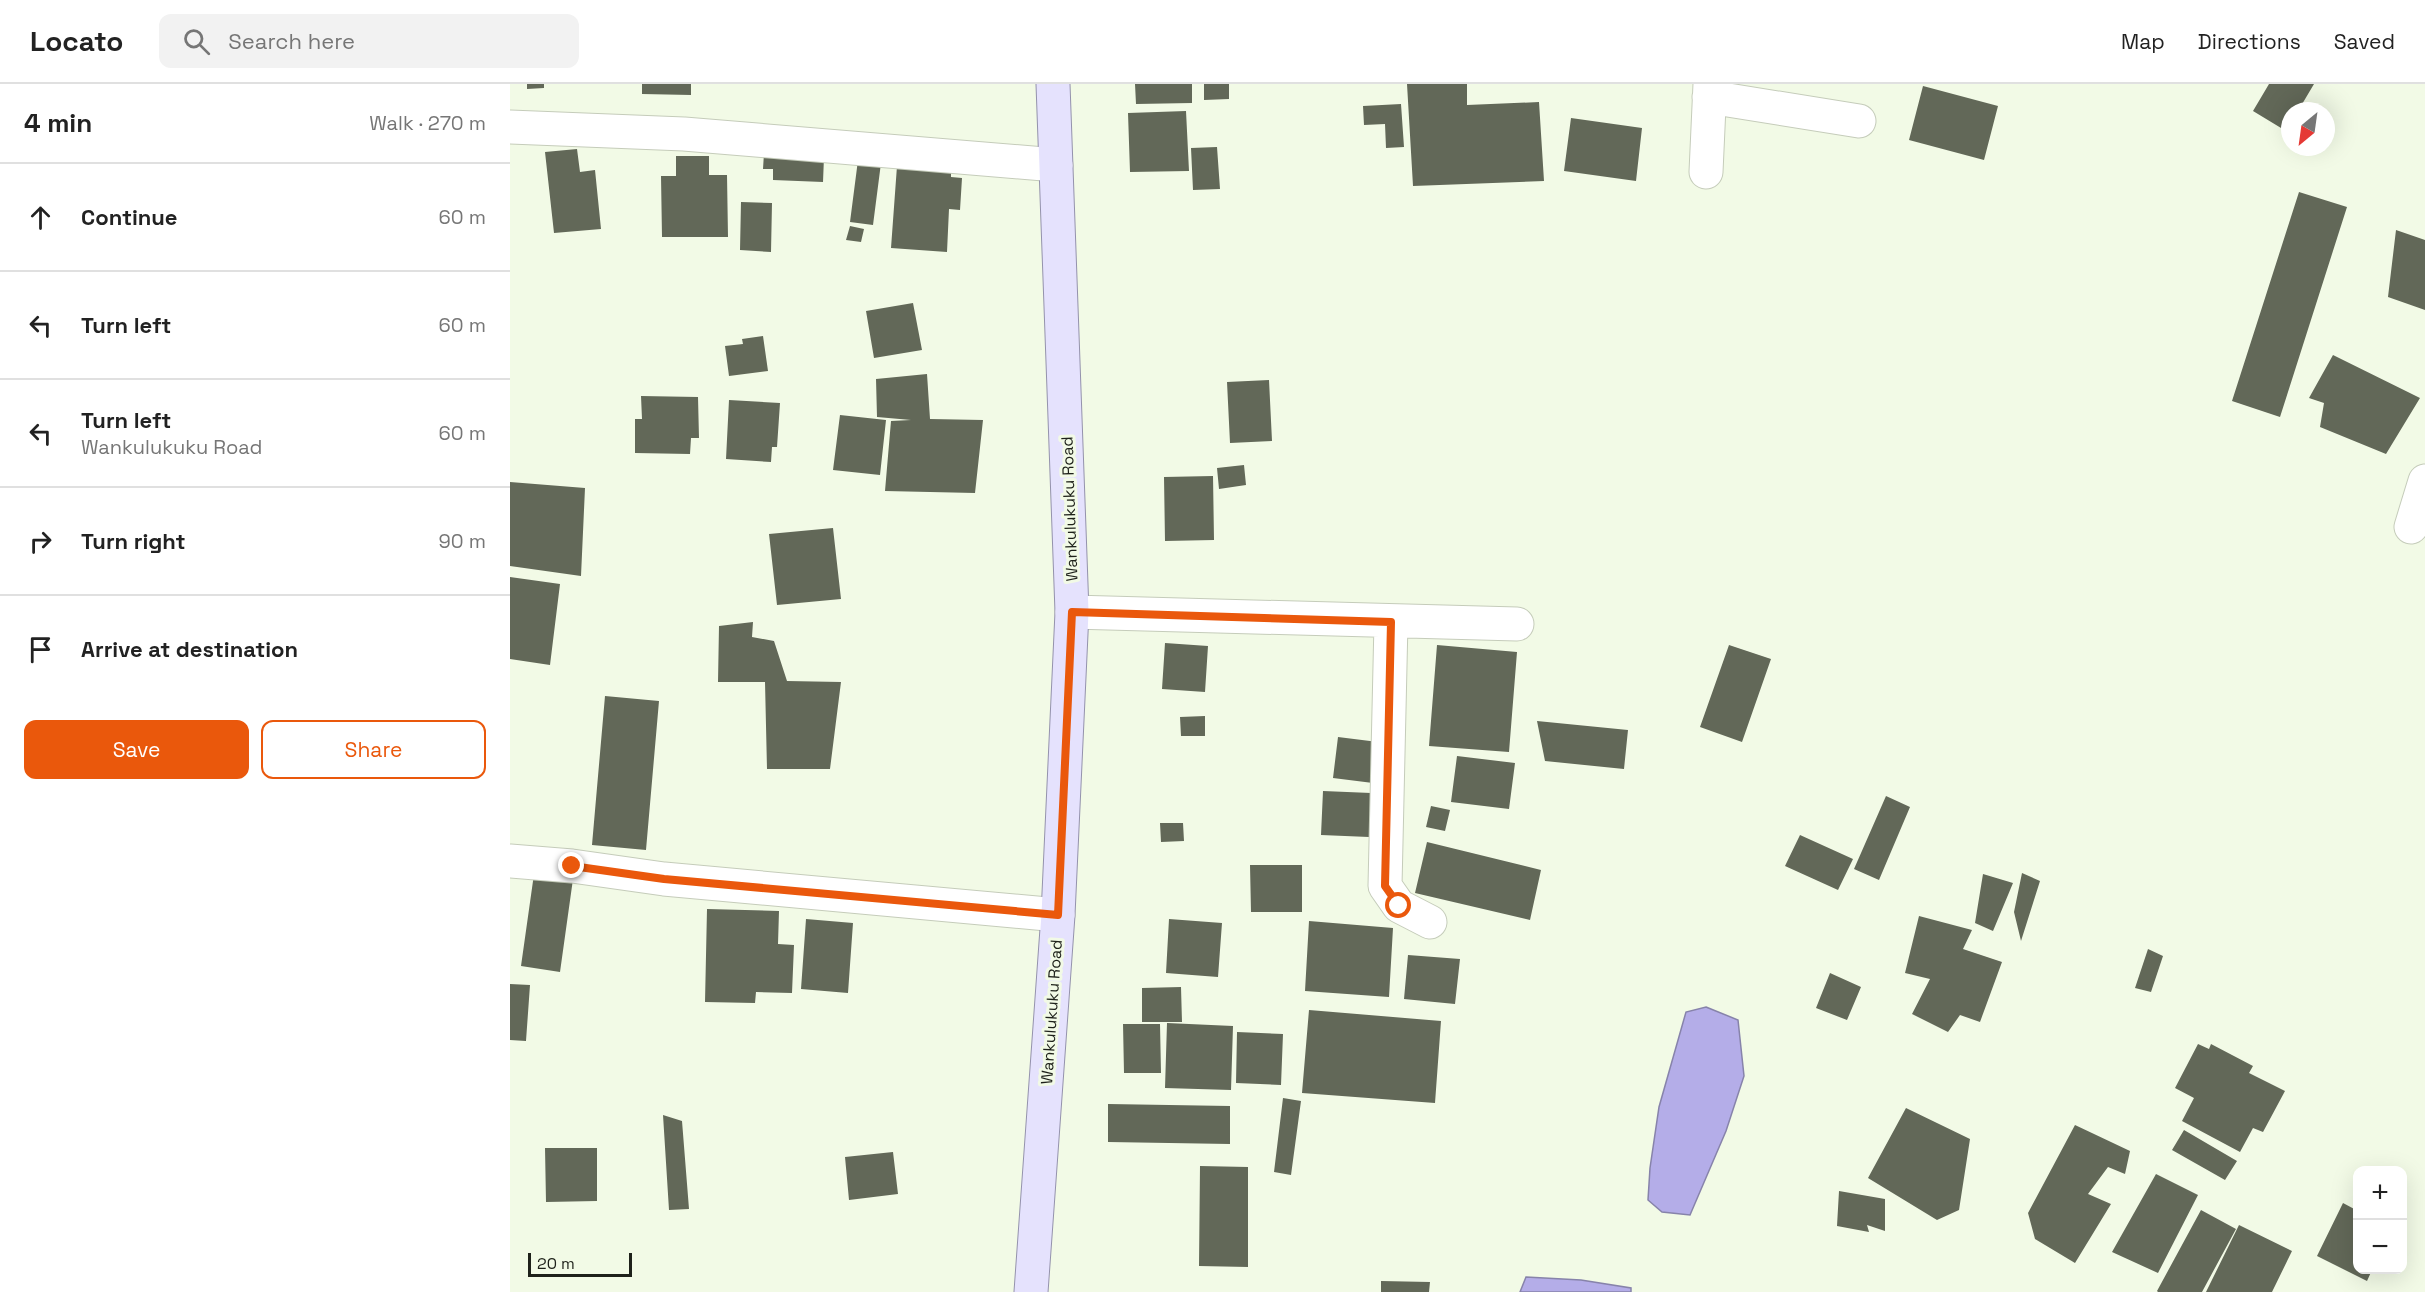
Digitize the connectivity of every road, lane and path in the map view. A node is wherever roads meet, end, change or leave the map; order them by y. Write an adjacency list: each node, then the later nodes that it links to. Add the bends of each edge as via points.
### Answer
1 (1053, 84): 5 (main road, Wankulukuku Road)
2 (1710, 90): 3 (street); 6 (street)
3 (1859, 122)
4 (510, 126): 5 (street, via 684,134)
5 (1056, 165): 9 (main road, Wankulukuku Road)
6 (1706, 172)
7 (2425, 481): 8 (street)
8 (2411, 527)
9 (1072, 612): 10 (street); 13 (main road, Wankulukuku Road)
10 (1391, 622): 11 (street); 14 (street, via 1385,886 1399,906)
11 (1517, 624)
12 (510, 861): 13 (street)
13 (1058, 915): 15 (main road, Wankulukuku Road)
14 (1430, 922)
15 (1031, 1292)

